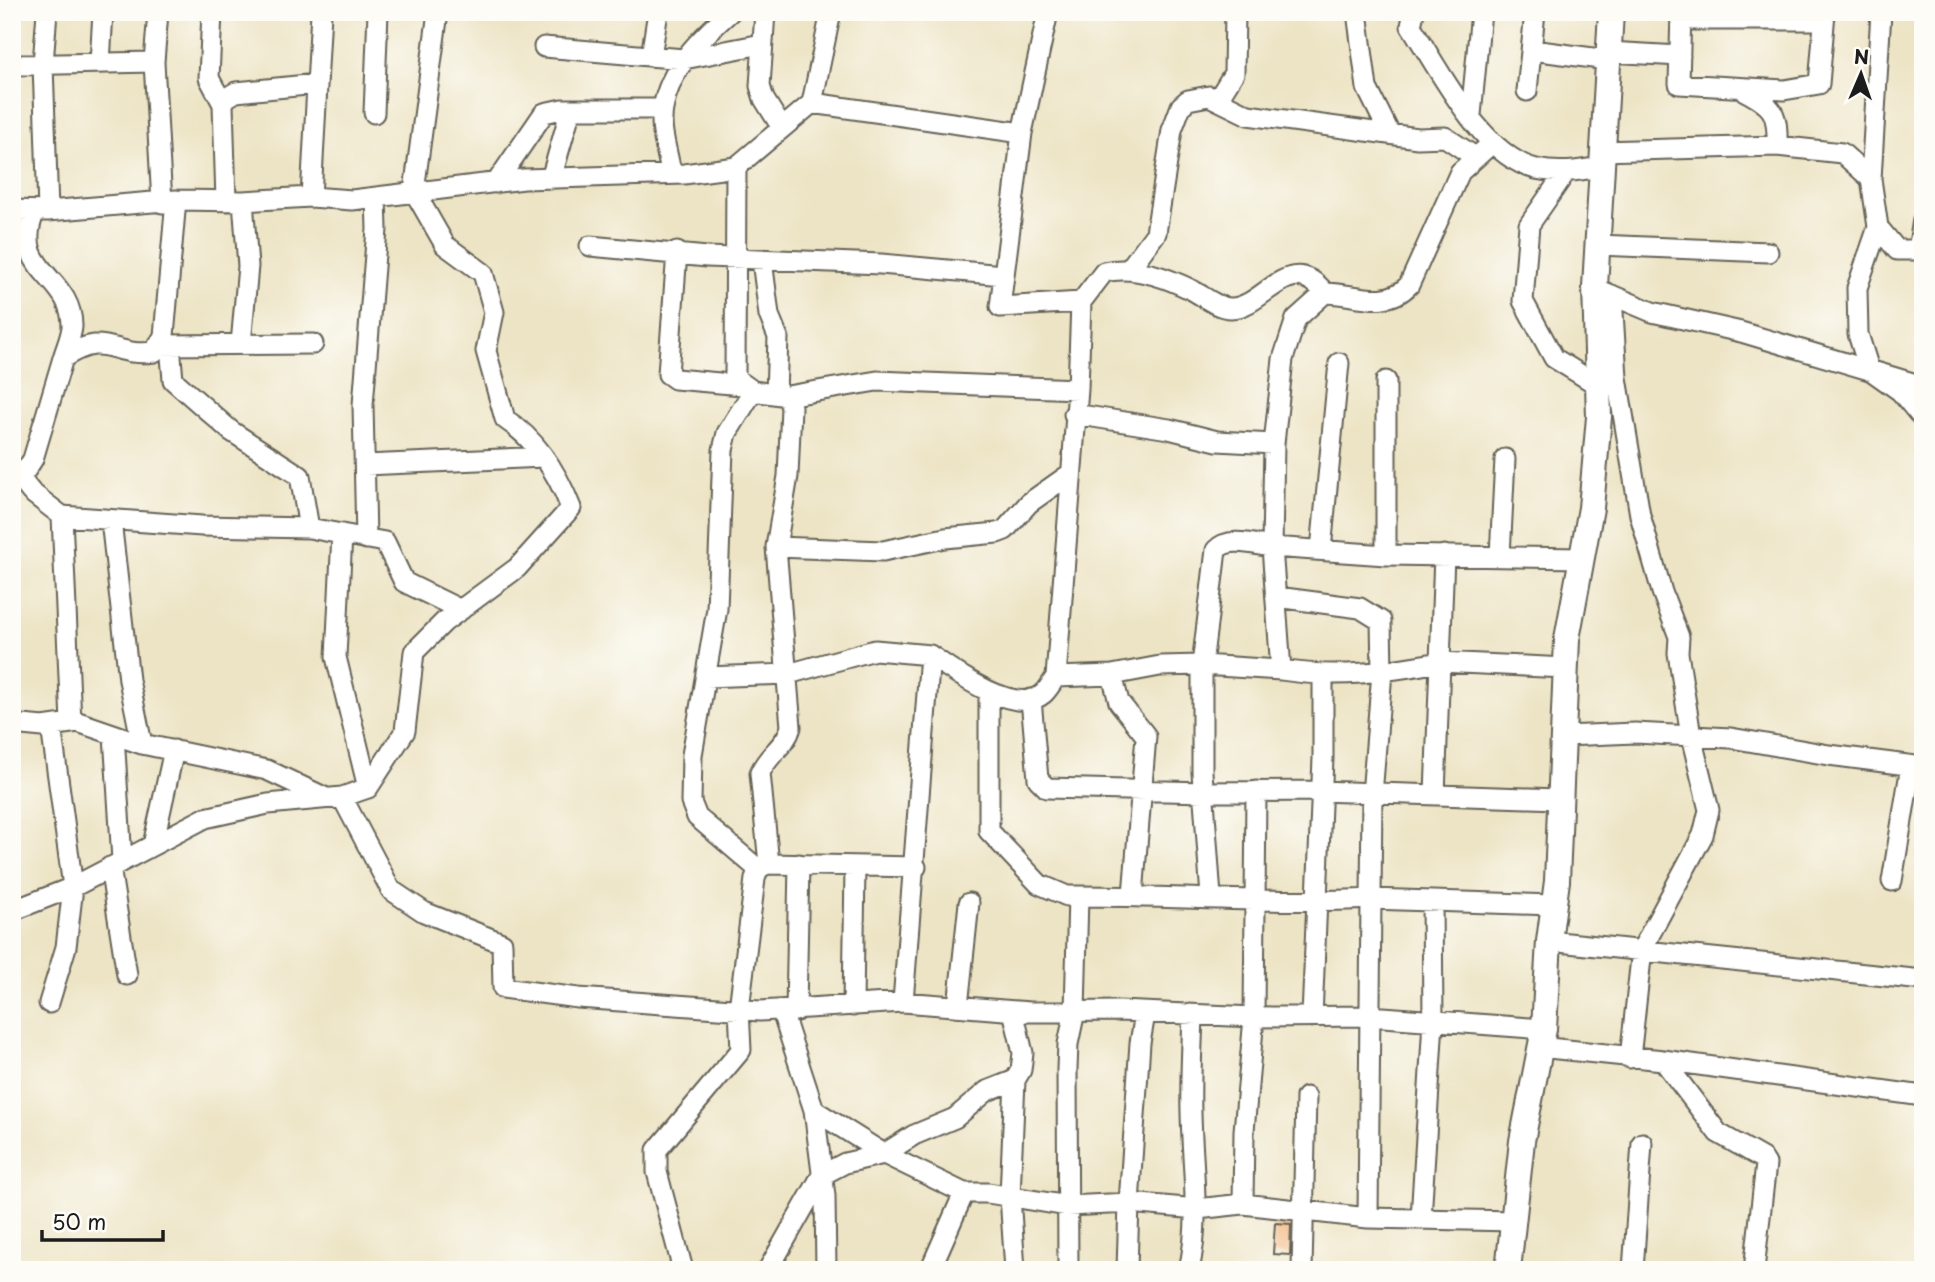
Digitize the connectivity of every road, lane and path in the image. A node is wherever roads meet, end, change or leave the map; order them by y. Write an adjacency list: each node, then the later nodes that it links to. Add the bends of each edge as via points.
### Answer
1 (47, 12): 31 (street)
2 (103, 12): 30 (street)
3 (158, 12): 29 (street)
4 (212, 12): 38 (street, via 209,78)
5 (321, 12): 33 (street)
6 (378, 12): 41 (street)
7 (438, 12): 56 (street)
8 (658, 12): 25 (street)
9 (730, 12): 28 (street)
10 (765, 12): 22 (street)
11 (831, 12): 37 (street)
12 (1048, 12): 44 (street)
13 (1235, 12): 36 (street, via 1234,73)
14 (1357, 12): 45 (street, via 1367,88)
15 (1414, 12): 42 (street, via 1411,26)
16 (1481, 12): 42 (street)
17 (1535, 12): 24 (street)
18 (1611, 12): 26 (street)
19 (1881, 12): 54 (street)
20 (1681, 16): 21 (street); 27 (street)
21 (1825, 16): 34 (street, via 1819,84 1784,90)
22 (762, 44): 28 (street); 43 (street, via 760,86)
23 (544, 47): 25 (street)
24 (1532, 50): 26 (street); 35 (street)
25 (651, 56): 28 (street)
26 (1608, 56): 27 (street); 49 (street)
27 (1680, 57): 34 (street, via 1679,84)
28 (684, 59): 40 (street)
29 (154, 62): 30 (street); 59 (street)
30 (100, 63): 31 (street)
31 (43, 64): 32 (street); 62 (street)
32 (12, 65)
33 (317, 84): 38 (street, via 236,92); 57 (street)
34 (1741, 88): 47 (street, via 1766,102 1778,120)
35 (1527, 91)
36 (1218, 99): 45 (street, via 1248,116); 72 (street, via 1209,96 1181,106 1172,130 1156,233)
37 (812, 103): 43 (street); 44 (street)
38 (223, 104): 60 (street)
39 (571, 109): 40 (street); 53 (street); 55 (street, via 538,118)
40 (662, 109): 51 (street)
41 (374, 113)
42 (1471, 114): 46 (street)
43 (782, 128): 50 (street)
44 (1022, 133): 73 (street)
45 (1390, 134): 48 (street, via 1445,137)
46 (1490, 144): 48 (street); 52 (street, via 1533,169)
47 (1777, 146): 49 (street); 54 (street, via 1842,153)
48 (1475, 157): 75 (street, via 1460,172 1409,285 1399,295 1373,299)
49 (1601, 159): 52 (street); 65 (street)
50 (736, 167): 51 (street); 70 (street)
51 (671, 173): 53 (street)
52 (1565, 173): 84 (street, via 1530,225 1523,301 1554,358)
53 (551, 179): 55 (street)
54 (1871, 179): 64 (street)
55 (496, 183): 56 (street)
56 (414, 191): 58 (street); 92 (street, via 445,245 483,273 494,312 486,351 494,387 505,419 522,430)
57 (311, 197): 58 (street); 60 (street)
58 (376, 197): 94 (street, via 363,405)
59 (169, 201): 60 (street); 62 (street); 79 (street)
60 (234, 201): 77 (street, via 248,266)
61 (12, 210): 62 (street)
62 (41, 211): 80 (street, via 28,228 29,252 68,304 70,337)
63 (1923, 220): 67 (street)
64 (1878, 226): 67 (street, via 1897,250); 82 (street, via 1857,288 1858,334)
65 (1598, 245): 69 (street); 74 (street)
66 (590, 246): 68 (street)
67 (1920, 250)
68 (677, 252): 70 (street); 86 (street, via 668,374 675,379)
69 (1768, 253)
70 (733, 258): 71 (street); 86 (street, via 735,378)
71 (762, 260): 73 (street); 88 (street, via 769,314 778,337)
72 (1130, 268): 75 (street, via 1193,290 1225,307 1245,305 1275,282 1292,278 1317,283); 76 (street, via 1104,272)
73 (1003, 275): 76 (street, via 1000,307)
74 (1603, 291): 82 (street, via 1652,312); 84 (street); 129 (street, via 1640,515 1679,637)
75 (1325, 293): 91 (street, via 1292,327 1283,359)
76 (1081, 302): 87 (street)
77 (241, 344): 78 (street); 79 (street)
78 (313, 344)
79 (164, 345): 80 (street, via 137,354 103,343 82,345); 99 (street, via 173,380 231,431 300,477)
80 (63, 358): 95 (street, via 33,459 26,470)
81 (1339, 363): 104 (street)
82 (1869, 369): 85 (street); 90 (street, via 1900,391)
83 (1386, 381): 105 (street)
84 (1599, 386): 108 (street, via 1600,417)
85 (1923, 386)
86 (747, 388): 88 (street); 120 (street, via 723,450 717,609)
87 (1078, 389): 88 (street, via 877,381); 89 (street)
88 (782, 395): 102 (street, via 791,407 788,477)
89 (1074, 414): 91 (street, via 1217,441); 96 (street)
90 (1923, 419)
91 (1274, 443): 103 (street)
92 (544, 457): 94 (street); 110 (street, via 571,508 517,568)
93 (1505, 459): 107 (street)
94 (365, 465): 101 (street)
95 (14, 473): 97 (street)
96 (1070, 474): 102 (street, via 997,533 883,551); 121 (street)
97 (62, 516): 98 (street); 124 (street)
98 (111, 520): 99 (street); 130 (street, via 129,680)
99 (309, 528): 100 (street)
100 (342, 534): 101 (street); 133 (street, via 336,657)
101 (366, 539): 110 (street, via 384,542 404,582)
102 (776, 547): 117 (street)
103 (1272, 547): 104 (street); 109 (street); 113 (street, via 1233,542 1216,550)
104 (1321, 550): 105 (street)
105 (1386, 555): 106 (street)
106 (1444, 555): 107 (street); 112 (street)
107 (1500, 556): 108 (street)
108 (1582, 558): 114 (street)
109 (1277, 597): 115 (street); 116 (street, via 1360,608 1376,615 1383,631)
110 (461, 610): 133 (street, via 414,652 405,731)
111 (930, 656): 117 (street, via 875,650); 122 (street); 147 (street)
112 (1440, 662): 114 (street); 116 (street); 138 (street)
113 (1202, 665): 115 (street); 118 (street, via 1160,666); 137 (street)
114 (1566, 668): 128 (street)
115 (1281, 670): 119 (street)
116 (1382, 672): 119 (street); 139 (street)
117 (788, 674): 120 (street); 145 (street, via 788,738 765,761 760,773)
118 (1112, 675): 121 (street); 134 (street, via 1119,702 1146,736)
119 (1323, 676): 135 (street)
120 (706, 677): 145 (street, via 692,755 691,802 698,817)
121 (1056, 677): 123 (street, via 1043,695)
122 (989, 694): 123 (street); 151 (street, via 989,831 1046,889)
123 (1031, 699): 134 (street, via 1042,785)
124 (71, 723): 126 (street); 127 (street)
125 (12, 724): 126 (street)
126 (51, 726): 149 (street)
127 (114, 735): 130 (street); 143 (street)
128 (1564, 736): 129 (street); 141 (street)
129 (1691, 736): 132 (street); 161 (street, via 1708,798 1707,825)
130 (142, 744): 131 (street)
131 (174, 750): 140 (street, via 267,770); 142 (street)
132 (1917, 766): 148 (street)
133 (368, 788): 140 (street)
134 (1142, 790): 137 (street); 150 (street)
135 (1319, 790): 136 (street); 139 (street); 156 (street)
136 (1255, 791): 137 (street); 153 (street)
137 (1205, 792): 152 (street)
138 (1435, 793): 139 (street); 141 (street)
139 (1371, 795): 154 (street)
140 (333, 797): 142 (street, via 268,803 205,818); 168 (street, via 391,890 424,912 502,943 503,988)
141 (1559, 799): 158 (street)
142 (153, 845): 143 (street)
143 (116, 864): 149 (street); 162 (street)
144 (799, 864): 145 (street); 146 (street); 169 (street)
145 (764, 866): 168 (street)
146 (855, 866): 147 (street); 166 (street)
147 (916, 867): 164 (street)
148 (1892, 881)
149 (73, 887): 159 (street); 165 (street, via 66,947)
150 (1133, 895): 151 (street); 152 (street)
151 (1078, 896): 171 (street)
152 (1211, 897): 153 (street)
153 (1254, 899): 156 (street); 175 (street)
154 (1371, 900): 155 (street); 156 (street); 174 (street)
155 (1432, 901): 158 (street); 177 (street)
156 (1316, 902): 176 (street)
157 (969, 903): 167 (street)
158 (1553, 905): 160 (street)
159 (12, 911)
160 (1549, 942): 161 (street); 178 (street)
161 (1642, 949): 163 (street); 179 (street)
162 (127, 975)
163 (1923, 979)
164 (904, 1002): 166 (street); 167 (street)
165 (49, 1003)
166 (853, 1006): 169 (street)
167 (958, 1006): 170 (street)
168 (739, 1009): 169 (street); 199 (street, via 741,1050 737,1058 657,1150 657,1172)
169 (789, 1011): 184 (street)
170 (1013, 1011): 171 (street); 181 (street, via 1023,1053)
171 (1075, 1011): 172 (street); 192 (street, via 1067,1069)
172 (1145, 1014): 173 (street); 190 (street)
173 (1193, 1015): 175 (street); 193 (street, via 1191,1112)
174 (1370, 1016): 176 (street); 177 (street); 195 (street)
175 (1254, 1017): 176 (street); 191 (street)
176 (1312, 1017)
177 (1433, 1021): 178 (street); 196 (street)
178 (1542, 1038): 179 (street); 197 (street, via 1522,1141)
179 (1630, 1058): 180 (street)
180 (1663, 1060): 182 (street); 211 (street, via 1718,1133 1766,1164)
181 (1015, 1080): 186 (street, via 987,1091 955,1118); 189 (street)
182 (1923, 1096)
183 (1306, 1097): 194 (street)
184 (814, 1110): 186 (street); 187 (street)
185 (1642, 1143): 210 (street)
186 (884, 1154): 187 (street, via 845,1163); 188 (street)
187 (822, 1175): 200 (street); 201 (street)
188 (964, 1193): 189 (street); 198 (street)
189 (1010, 1196): 192 (street); 204 (street)
190 (1129, 1203): 192 (street); 193 (street); 206 (street)
191 (1242, 1205): 193 (street); 194 (street)
192 (1068, 1206): 205 (street)
193 (1197, 1209): 207 (street)
194 (1304, 1213): 195 (street); 208 (street)
195 (1368, 1219): 196 (street)
196 (1421, 1220): 197 (street)
197 (1514, 1221): 209 (street)
198 (939, 1251): 202 (street); 203 (street)
199 (683, 1270)
200 (768, 1270)
201 (826, 1270)
202 (930, 1270)
203 (946, 1270)
204 (1015, 1270)
205 (1068, 1270)
206 (1127, 1270)
207 (1189, 1270)
208 (1302, 1270)
209 (1508, 1270)
210 (1633, 1270)
211 (1754, 1270)

